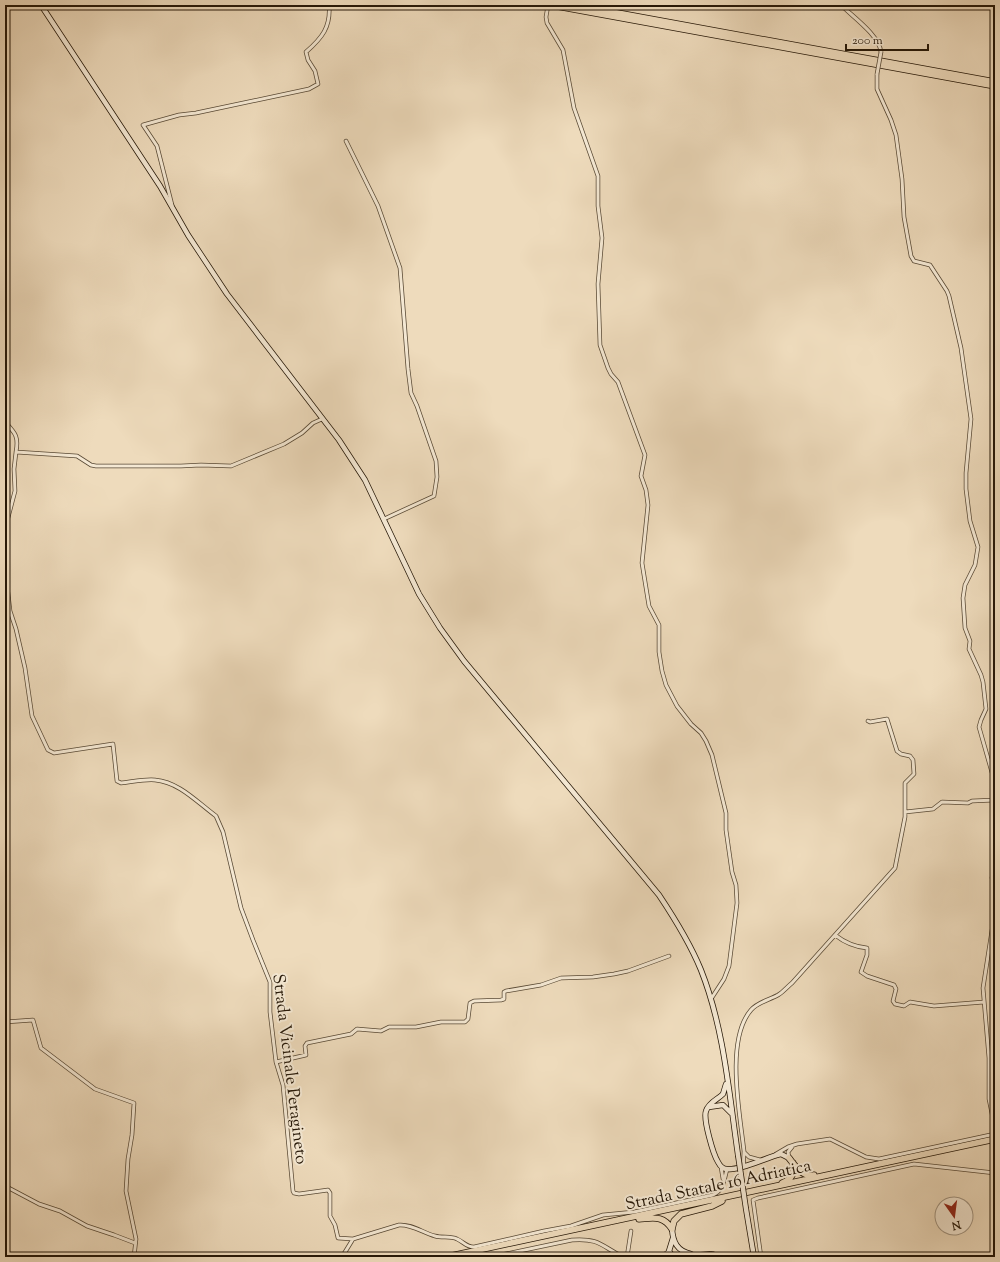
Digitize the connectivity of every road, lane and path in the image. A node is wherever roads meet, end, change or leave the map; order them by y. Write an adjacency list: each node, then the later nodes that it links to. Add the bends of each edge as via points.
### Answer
1 (41, 5): 10 (main road)
2 (329, 5): 10 (street, via 330,15 326,30 318,42 306,52 318,84 309,89 179,115 143,125 157,146)
3 (548, 5): 26 (street, via 546,20 563,50 574,108 598,176 602,238 598,284 600,345 608,368 618,382 645,455 641,476 648,505 642,562 649,606 659,625 662,671 677,706 706,741 725,808 737,903 730,966)
4 (551, 5): 8 (highway)
5 (574, 5): 7 (highway)
6 (841, 5): 18 (street, bridge, via 876,38 881,48 876,84 878,95 896,134 904,217 911,256 914,260 930,265 947,291 961,348 972,419 966,489 970,521 978,547 975,565 964,589 964,618 970,641 969,649 983,678 986,712 980,720 979,727)
7 (995, 82)
8 (995, 86)
9 (346, 141): 14 (street, via 385,222 400,268 411,393 437,466 434,496)
10 (172, 206): 11 (main road, via 227,294)
11 (322, 419): 13 (street, via 284,444 231,466 96,466 77,456); 14 (main road, via 356,465)
12 (5, 422): 13 (street, via 18,439)
13 (16, 452): 15 (street, via 15,491)
14 (384, 519): 26 (main road, via 420,594 464,661 659,895 692,950)
15 (5, 529)
16 (5, 532): 29 (street, Strada Vicinale Peragineto, via 10,611 25,668 32,716 48,750 54,753 113,744 116,781 168,782 216,816 241,908 270,982 270,1012)
17 (868, 721): 20 (street, via 887,719 897,751 913,758 914,774 905,783)
18 (995, 783)
19 (995, 800): 20 (street, via 942,802 933,808)
20 (906, 812): 24 (street, via 895,868)
21 (995, 861): 22 (street, via 992,878)
22 (995, 881)
23 (995, 911): 27 (street, via 984,976)
24 (835, 935): 27 (street, via 855,946 866,948 867,955 862,972 894,985 896,989 893,1001 896,1004 904,1006 910,1002 934,1006); 41 (street, via 783,992 752,1009 742,1026 736,1073)
25 (669, 956): 29 (street, via 628,971 593,977 561,978 541,985 506,991 504,999 474,1001 470,1003 468,1019 465,1022 389,1027 382,1031 357,1029 351,1034 307,1043 306,1055)
26 (711, 999): 30 (main road)
27 (984, 1002): 36 (street, via 989,1058 989,1100)
28 (5, 1022): 60 (street, via 33,1020 41,1048 95,1089 134,1103 126,1191)
29 (276, 1062): 59 (street, Strada Vicinale Peragineto, via 282,1085 294,1193 328,1190 330,1216 337,1236)
30 (726, 1078): 31 (main road, via 723,1094); 32 (main road)
31 (719, 1098): 32 (main road); 34 (main road)
32 (730, 1100): 33 (main road); 35 (main road)
33 (723, 1105): 34 (main road); 35 (main road)
34 (708, 1107): 46 (main road, via 705,1113 706,1122 716,1158)
35 (732, 1114): 77 (main road, bridge)
36 (995, 1128)
37 (995, 1134): 40 (street, via 879,1159 830,1140)
38 (995, 1139): 48 (highway, Strada Statale 16 Adriatica)
39 (995, 1142): 53 (highway, Strada Statale 16 Adriatica)
40 (793, 1146): 42 (street); 44 (street, via 788,1152)
41 (745, 1153): 43 (street); 45 (street)
42 (775, 1155): 43 (main road); 44 (main road, via 781,1154)
43 (761, 1160): 45 (main road)
44 (791, 1160): 48 (highway, via 800,1172 808,1175); 52 (highway, via 793,1173 789,1179)
45 (744, 1166): 47 (main road)
46 (722, 1167): 47 (main road); 50 (street)
47 (727, 1169): 50 (street)
48 (844, 1172): 52 (highway, Strada Statale 16 Adriatica)
49 (995, 1173): 78 (street, via 914,1164 758,1198 753,1200)
50 (723, 1181): 59 (street, via 722,1189 714,1195 603,1216 571,1226 474,1247 466,1246 459,1240 437,1237 405,1224)
51 (5, 1186): 60 (street, via 87,1226)
52 (753, 1191): 55 (highway, Strada Statale 16 Adriatica)
53 (722, 1201): 54 (highway, Strada Statale 16 Adriatica); 56 (highway, via 681,1214 674,1221)
54 (639, 1219): 55 (highway, Strada Statale 16 Adriatica); 56 (highway, via 661,1219)
55 (605, 1225): 68 (highway, Strada Statale 16 Adriatica); 69 (highway, Strada Statale 16 Adriatica)
56 (672, 1229): 58 (main road)
57 (631, 1231): 72 (street)
58 (673, 1238): 61 (main road); 62 (main road)
59 (353, 1239): 67 (street)
60 (135, 1243): 66 (street)
61 (676, 1246): 64 (main road); 74 (main road)
62 (669, 1251): 73 (street); 74 (main road)
63 (5, 1253): 65 (street)
64 (694, 1255): 75 (main road); 76 (main road, via 712,1254)
65 (22, 1257)
66 (134, 1257)
67 (342, 1257)
68 (446, 1257)
69 (462, 1257)
70 (491, 1257): 71 (street, via 585,1239 602,1244)
71 (623, 1257)
72 (627, 1257)
73 (661, 1257)
74 (673, 1257)
75 (680, 1257)
76 (720, 1257)
77 (754, 1257)
78 (761, 1257)

